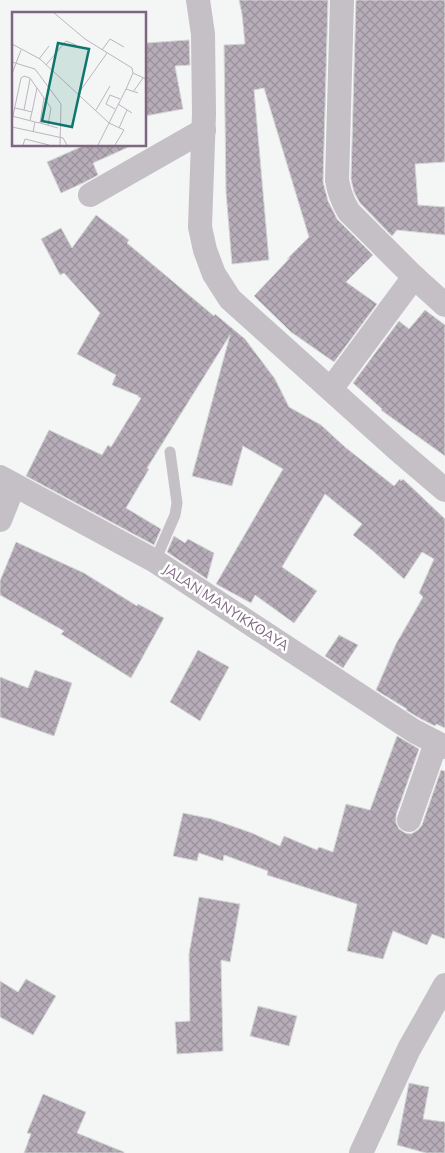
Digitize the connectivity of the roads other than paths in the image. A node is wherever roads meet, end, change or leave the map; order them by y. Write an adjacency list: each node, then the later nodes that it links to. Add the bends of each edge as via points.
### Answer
1 (198, 0): 3 (street, via 203,34)
2 (342, 0): 5 (street, via 339,191 349,212)
3 (204, 130): 4 (street); 7 (street, via 200,227 214,274 230,299)
4 (90, 195)
5 (414, 277): 6 (street); 7 (street)
6 (445, 305)
7 (331, 389): 10 (street)
8 (170, 452): 12 (lane, via 177,509)
9 (7, 481): 11 (street); 12 (street, JALAN MANYIKKOAYA)
10 (445, 490)
11 (0, 520)
12 (155, 561): 13 (street, JALAN MANYIKKOAYA, via 414,731)
13 (441, 745): 14 (street)
14 (410, 820)
15 (445, 985): 16 (street, via 409,1049)
16 (361, 1153)

